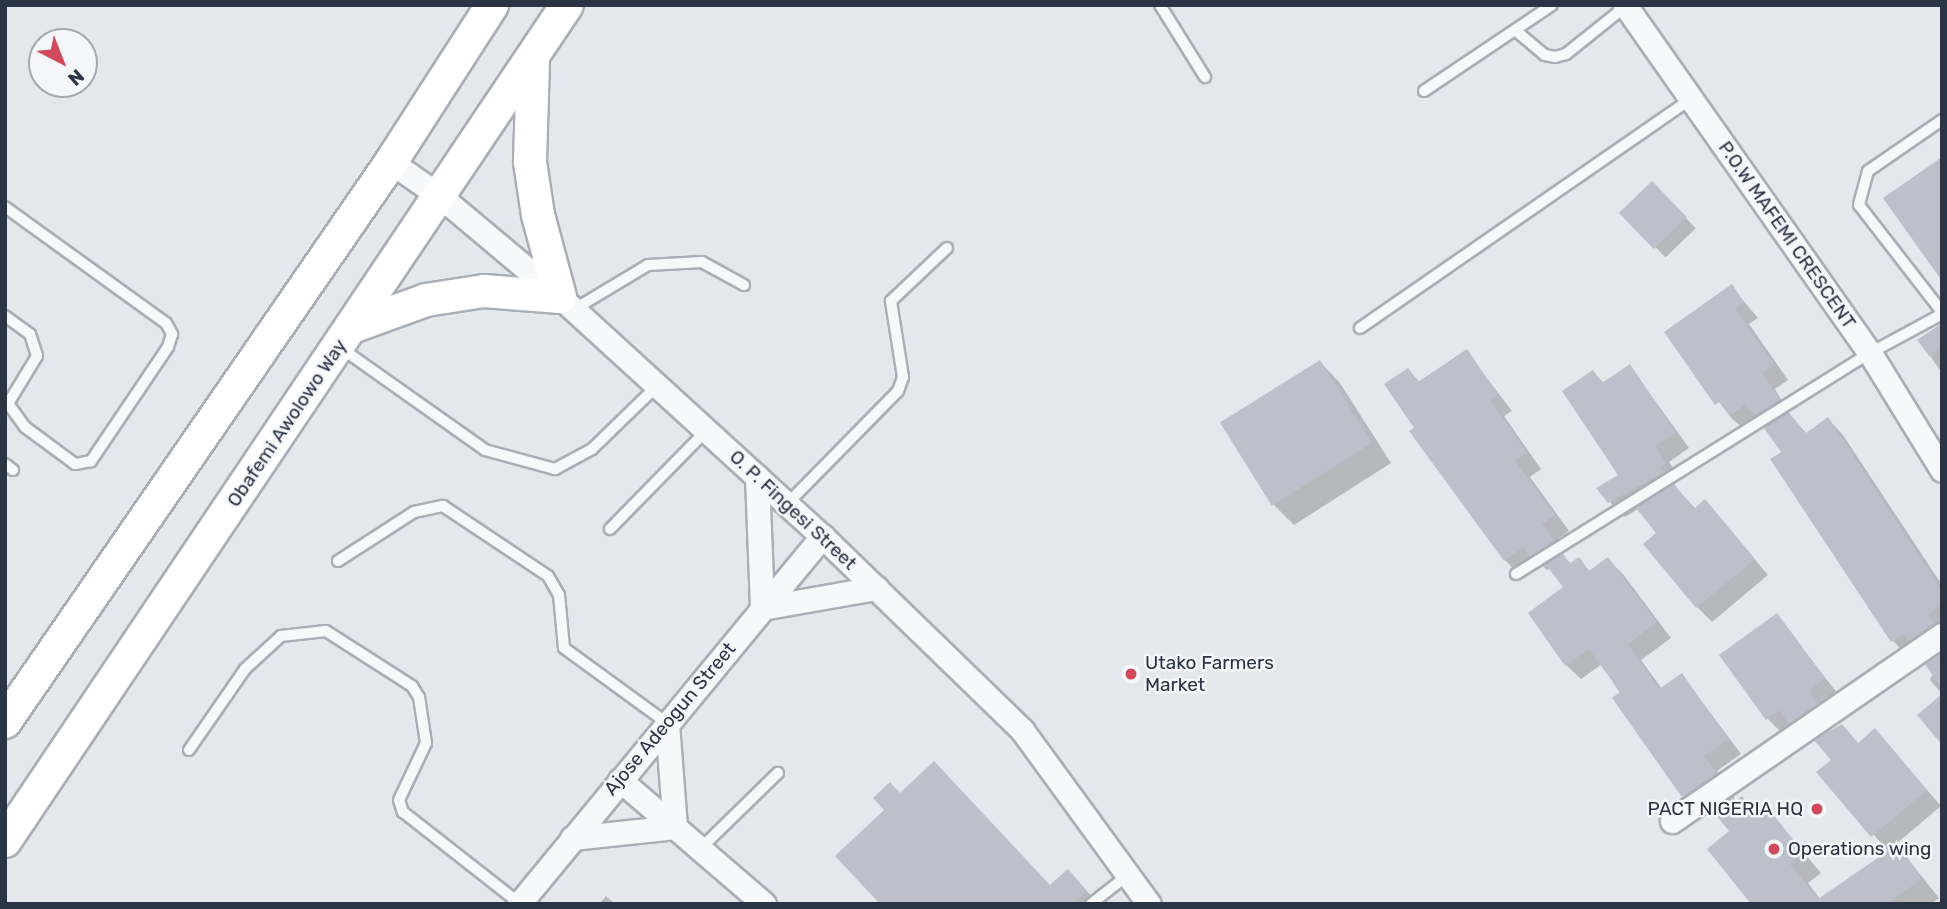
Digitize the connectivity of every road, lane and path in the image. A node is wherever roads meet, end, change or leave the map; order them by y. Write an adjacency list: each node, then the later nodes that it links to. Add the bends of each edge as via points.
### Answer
1 (492, 5): 12 (main road)
2 (567, 5): 7 (main road, Obafemi Awolowo Way)
3 (1160, 5): 8 (lane)
4 (1552, 5): 6 (lane)
5 (1626, 6): 6 (lane, via 1566,54 1555,57 1545,55); 10 (street, P.O.W MAFEMI CRESCENT)
6 (1515, 30): 9 (lane)
7 (533, 58): 13 (main road, Obafemi Awolowo Way); 17 (main road, via 530,162 538,215)
8 (1205, 76)
9 (1424, 91)
10 (1691, 99): 20 (lane); 22 (street, P.O.W MAFEMI CRESCENT)
11 (1942, 120): 18 (lane, via 1868,171 1859,205)
12 (391, 162): 13 (street, O. P. Fingesi Street); 36 (main road)
13 (441, 197): 17 (street, O. P. Fingesi Street); 21 (main road, Obafemi Awolowo Way)
14 (5, 207): 24 (lane, via 166,323 172,334 168,347 91,461 75,464 25,427)
15 (947, 248): 28 (lane, via 891,301 903,377 898,391)
16 (744, 285): 17 (lane, via 702,262 648,265)
17 (567, 304): 21 (main road, via 484,290 426,300); 23 (street, O. P. Fingesi Street)
18 (1942, 313): 22 (lane)
19 (5, 316): 24 (lane, via 30,334 37,356)
20 (1360, 328)
21 (345, 337): 23 (lane, via 485,450 555,469 592,449); 44 (main road, Obafemi Awolowo Way)
22 (1870, 353): 26 (street, P.O.W MAFEMI CRESCENT); 32 (lane)
23 (657, 386): 25 (street, O. P. Fingesi Street)
24 (7, 401)
25 (706, 430): 27 (street, O. P. Fingesi Street); 29 (lane)
26 (1942, 470)
27 (757, 477): 28 (street, O. P. Fingesi Street); 34 (street)
28 (787, 504): 30 (street, O. P. Fingesi Street)
29 (610, 529)
30 (822, 536): 33 (street, O. P. Fingesi Street); 34 (street, Ajose Adeogun Street)
31 (338, 561): 37 (lane, via 414,512 443,506 548,576 559,595 564,648)
32 (1516, 574)
33 (876, 588): 34 (street); 46 (street, O. P. Fingesi Street, via 1022,730)
34 (762, 608): 37 (street, Ajose Adeogun Street)
35 (1942, 635): 41 (street)
36 (5, 722)
37 (667, 723): 40 (street, Ajose Adeogun Street); 42 (street)
38 (189, 750): 48 (lane, via 245,669 281,636 326,631 412,686 419,697 426,743 399,800 402,812)
39 (778, 773): 45 (lane)
40 (620, 780): 42 (street); 43 (street, Ajose Adeogun Street)
41 (1672, 821)
42 (675, 827): 43 (street); 45 (street)
43 (572, 838): 48 (street, Ajose Adeogun Street)
44 (5, 841)
45 (700, 849): 47 (street)
46 (1128, 875): 49 (lane); 50 (street, O. P. Fingesi Street)
47 (758, 902)
48 (519, 903)
49 (1091, 904)
50 (1149, 904)

